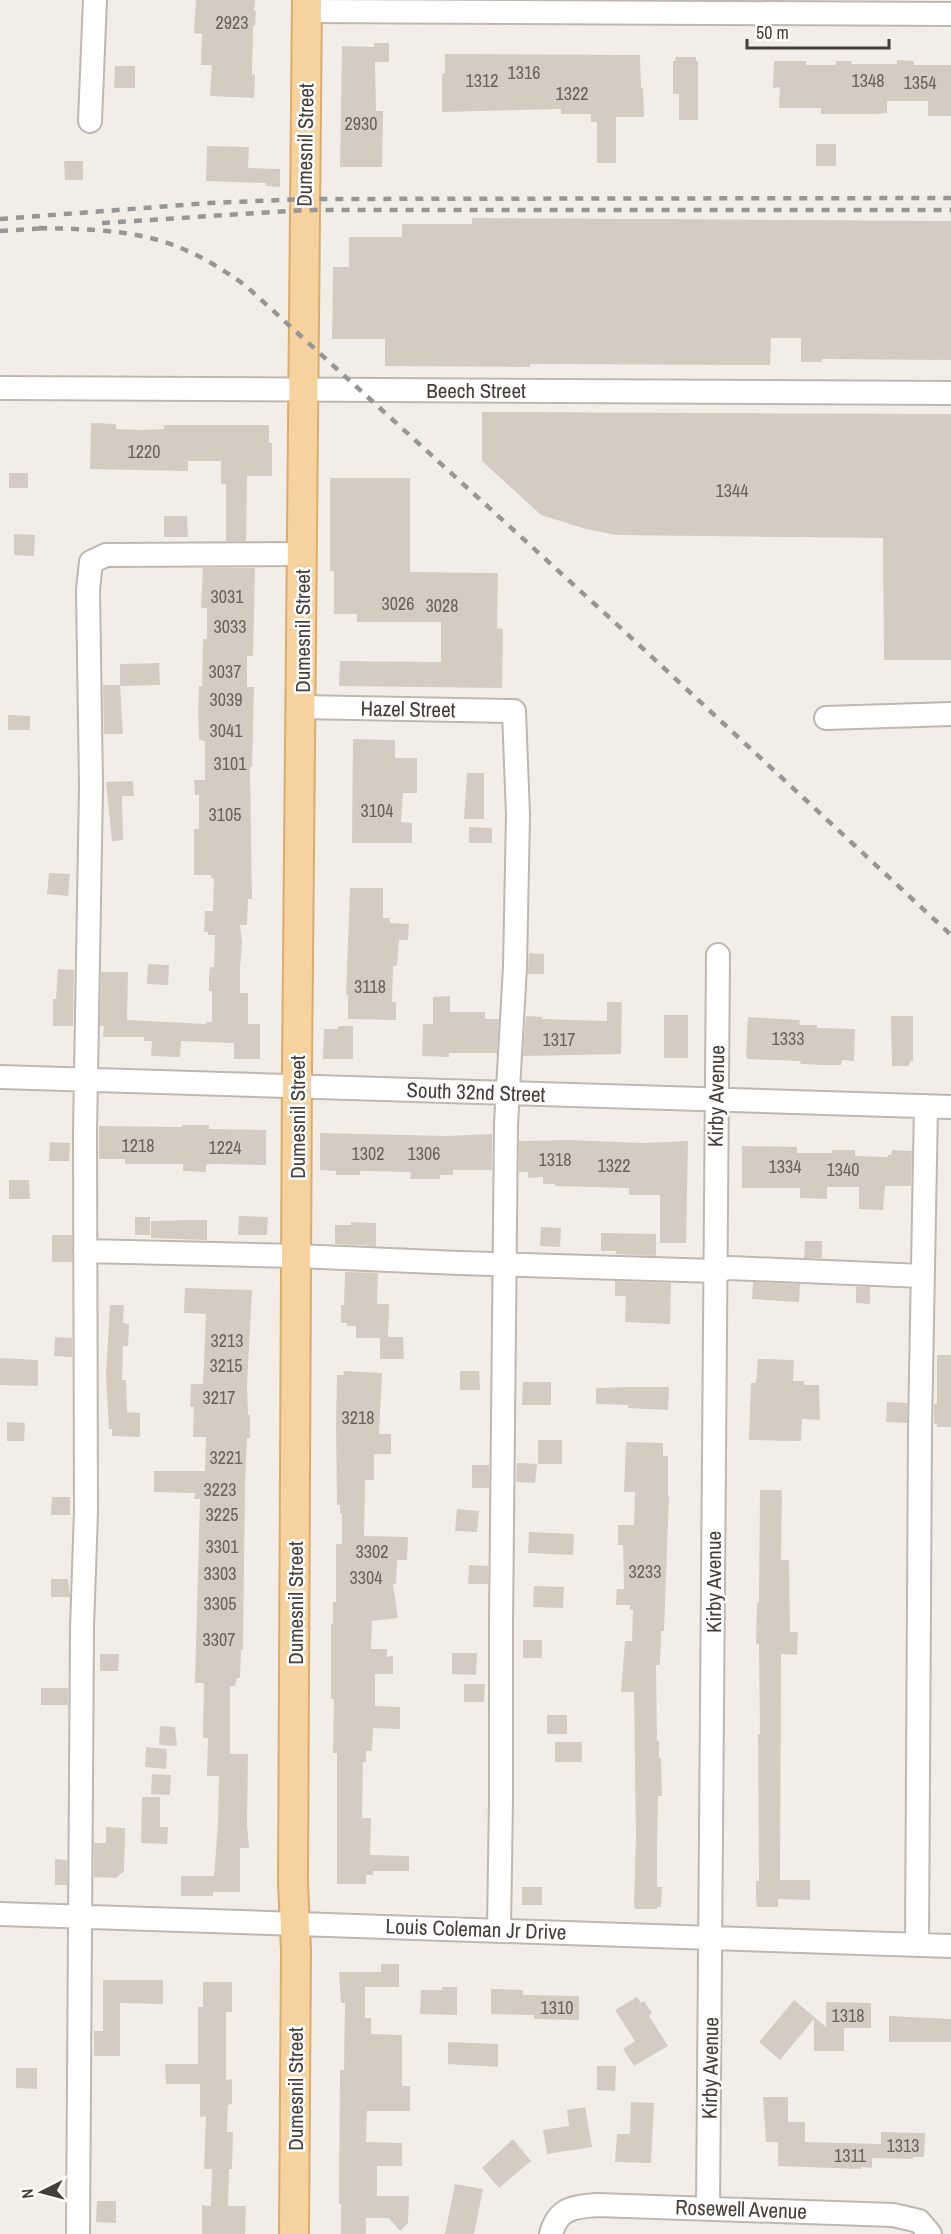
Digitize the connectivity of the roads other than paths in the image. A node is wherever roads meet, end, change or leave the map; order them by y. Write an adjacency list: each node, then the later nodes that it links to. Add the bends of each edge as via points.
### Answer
1 (95, 0): 6 (street)
2 (307, 6): 3 (street); 8 (main road, Dumesnil Street)
3 (412, 6): 4 (street)
4 (778, 7): 5 (street)
5 (951, 14)
6 (90, 121)
7 (0, 388): 8 (street, Beech Street)
8 (303, 389): 9 (street, Beech Street); 10 (main road, Dumesnil Street)
9 (951, 393)
10 (302, 554): 11 (main road, Dumesnil Street); 16 (street, via 106,555 91,562)
11 (301, 707): 17 (main road, Dumesnil Street); 18 (street, Hazel Street, via 514,711 517,826)
12 (951, 714): 13 (street)
13 (826, 718)
14 (718, 955): 19 (street, Kirby Avenue)
15 (0, 1077): 16 (street, South 32nd Street)
16 (87, 1080): 17 (street, South 32nd Street); 22 (street)
17 (298, 1087): 18 (street, South 32nd Street); 23 (main road, Dumesnil Street)
18 (509, 1093): 19 (street, South 32nd Street); 24 (street)
19 (716, 1100): 20 (street, South 32nd Street); 25 (street, Kirby Avenue)
20 (926, 1107): 21 (street, South 32nd Street); 26 (street)
21 (951, 1107)
22 (85, 1251): 23 (street); 28 (street, via 86,1510)
23 (297, 1256): 24 (street); 29 (main road, Dumesnil Street)
24 (504, 1263): 25 (street); 30 (street)
25 (715, 1270): 26 (street); 31 (street, Kirby Avenue)
26 (922, 1276): 32 (street)
27 (0, 1914): 28 (street, Louis Coleman Jr Drive)
28 (79, 1917): 29 (street, Louis Coleman Jr Drive); 37 (street)
29 (294, 1924): 30 (street, Louis Coleman Jr Drive); 38 (main road, Dumesnil Street)
30 (499, 1930): 31 (street, Louis Coleman Jr Drive)
31 (711, 1939): 32 (street, Louis Coleman Jr Drive); 34 (street, Kirby Avenue)
32 (917, 1945): 33 (street, Louis Coleman Jr Drive)
33 (951, 1946)
34 (708, 2208): 35 (street, Rosewell Avenue, via 573,2207); 36 (street, Rosewell Avenue, via 892,2215 920,2221)
35 (553, 2227)
36 (928, 2231)
37 (78, 2234)
38 (294, 2234)

